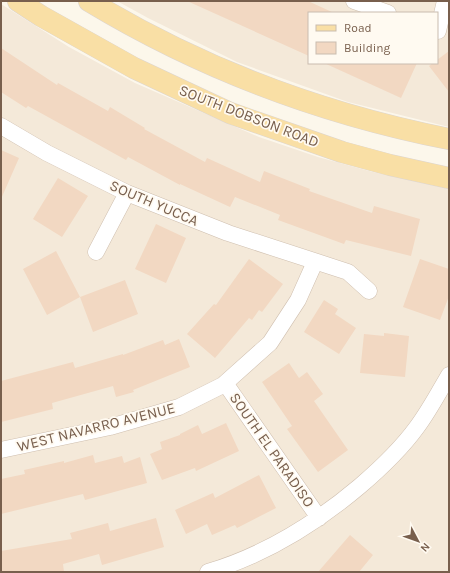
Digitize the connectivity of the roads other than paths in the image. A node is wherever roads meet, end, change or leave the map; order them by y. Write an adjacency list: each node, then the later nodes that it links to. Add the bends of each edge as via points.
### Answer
1 (18, 1): 9 (main road, SOUTH DOBSON ROAD, via 134,68 230,113 342,152)
2 (88, 1): 8 (main road, via 121,21 232,74 357,117)
3 (354, 1): 5 (street)
4 (445, 1): 6 (street)
5 (385, 12)
6 (438, 31)
7 (1, 126): 10 (street, SOUTH YUCCA, via 47,154)
8 (449, 139)
9 (449, 178)
10 (127, 193): 11 (street); 12 (street, SOUTH YUCCA, via 228,233)
11 (96, 252)
12 (315, 262): 13 (street, SOUTH YUCCA, via 348,272); 15 (street, WEST NAVARRO AVENUE, via 298,300 270,343)
13 (369, 291)
14 (449, 375): 17 (street, via 417,427 401,446 376,472)
15 (225, 383): 16 (street, WEST NAVARRO AVENUE, via 179,407 110,427); 17 (street, SOUTH EL PARADISO)
16 (1, 450)
17 (319, 518): 18 (street)
18 (228, 569): 19 (street)
19 (208, 572)

